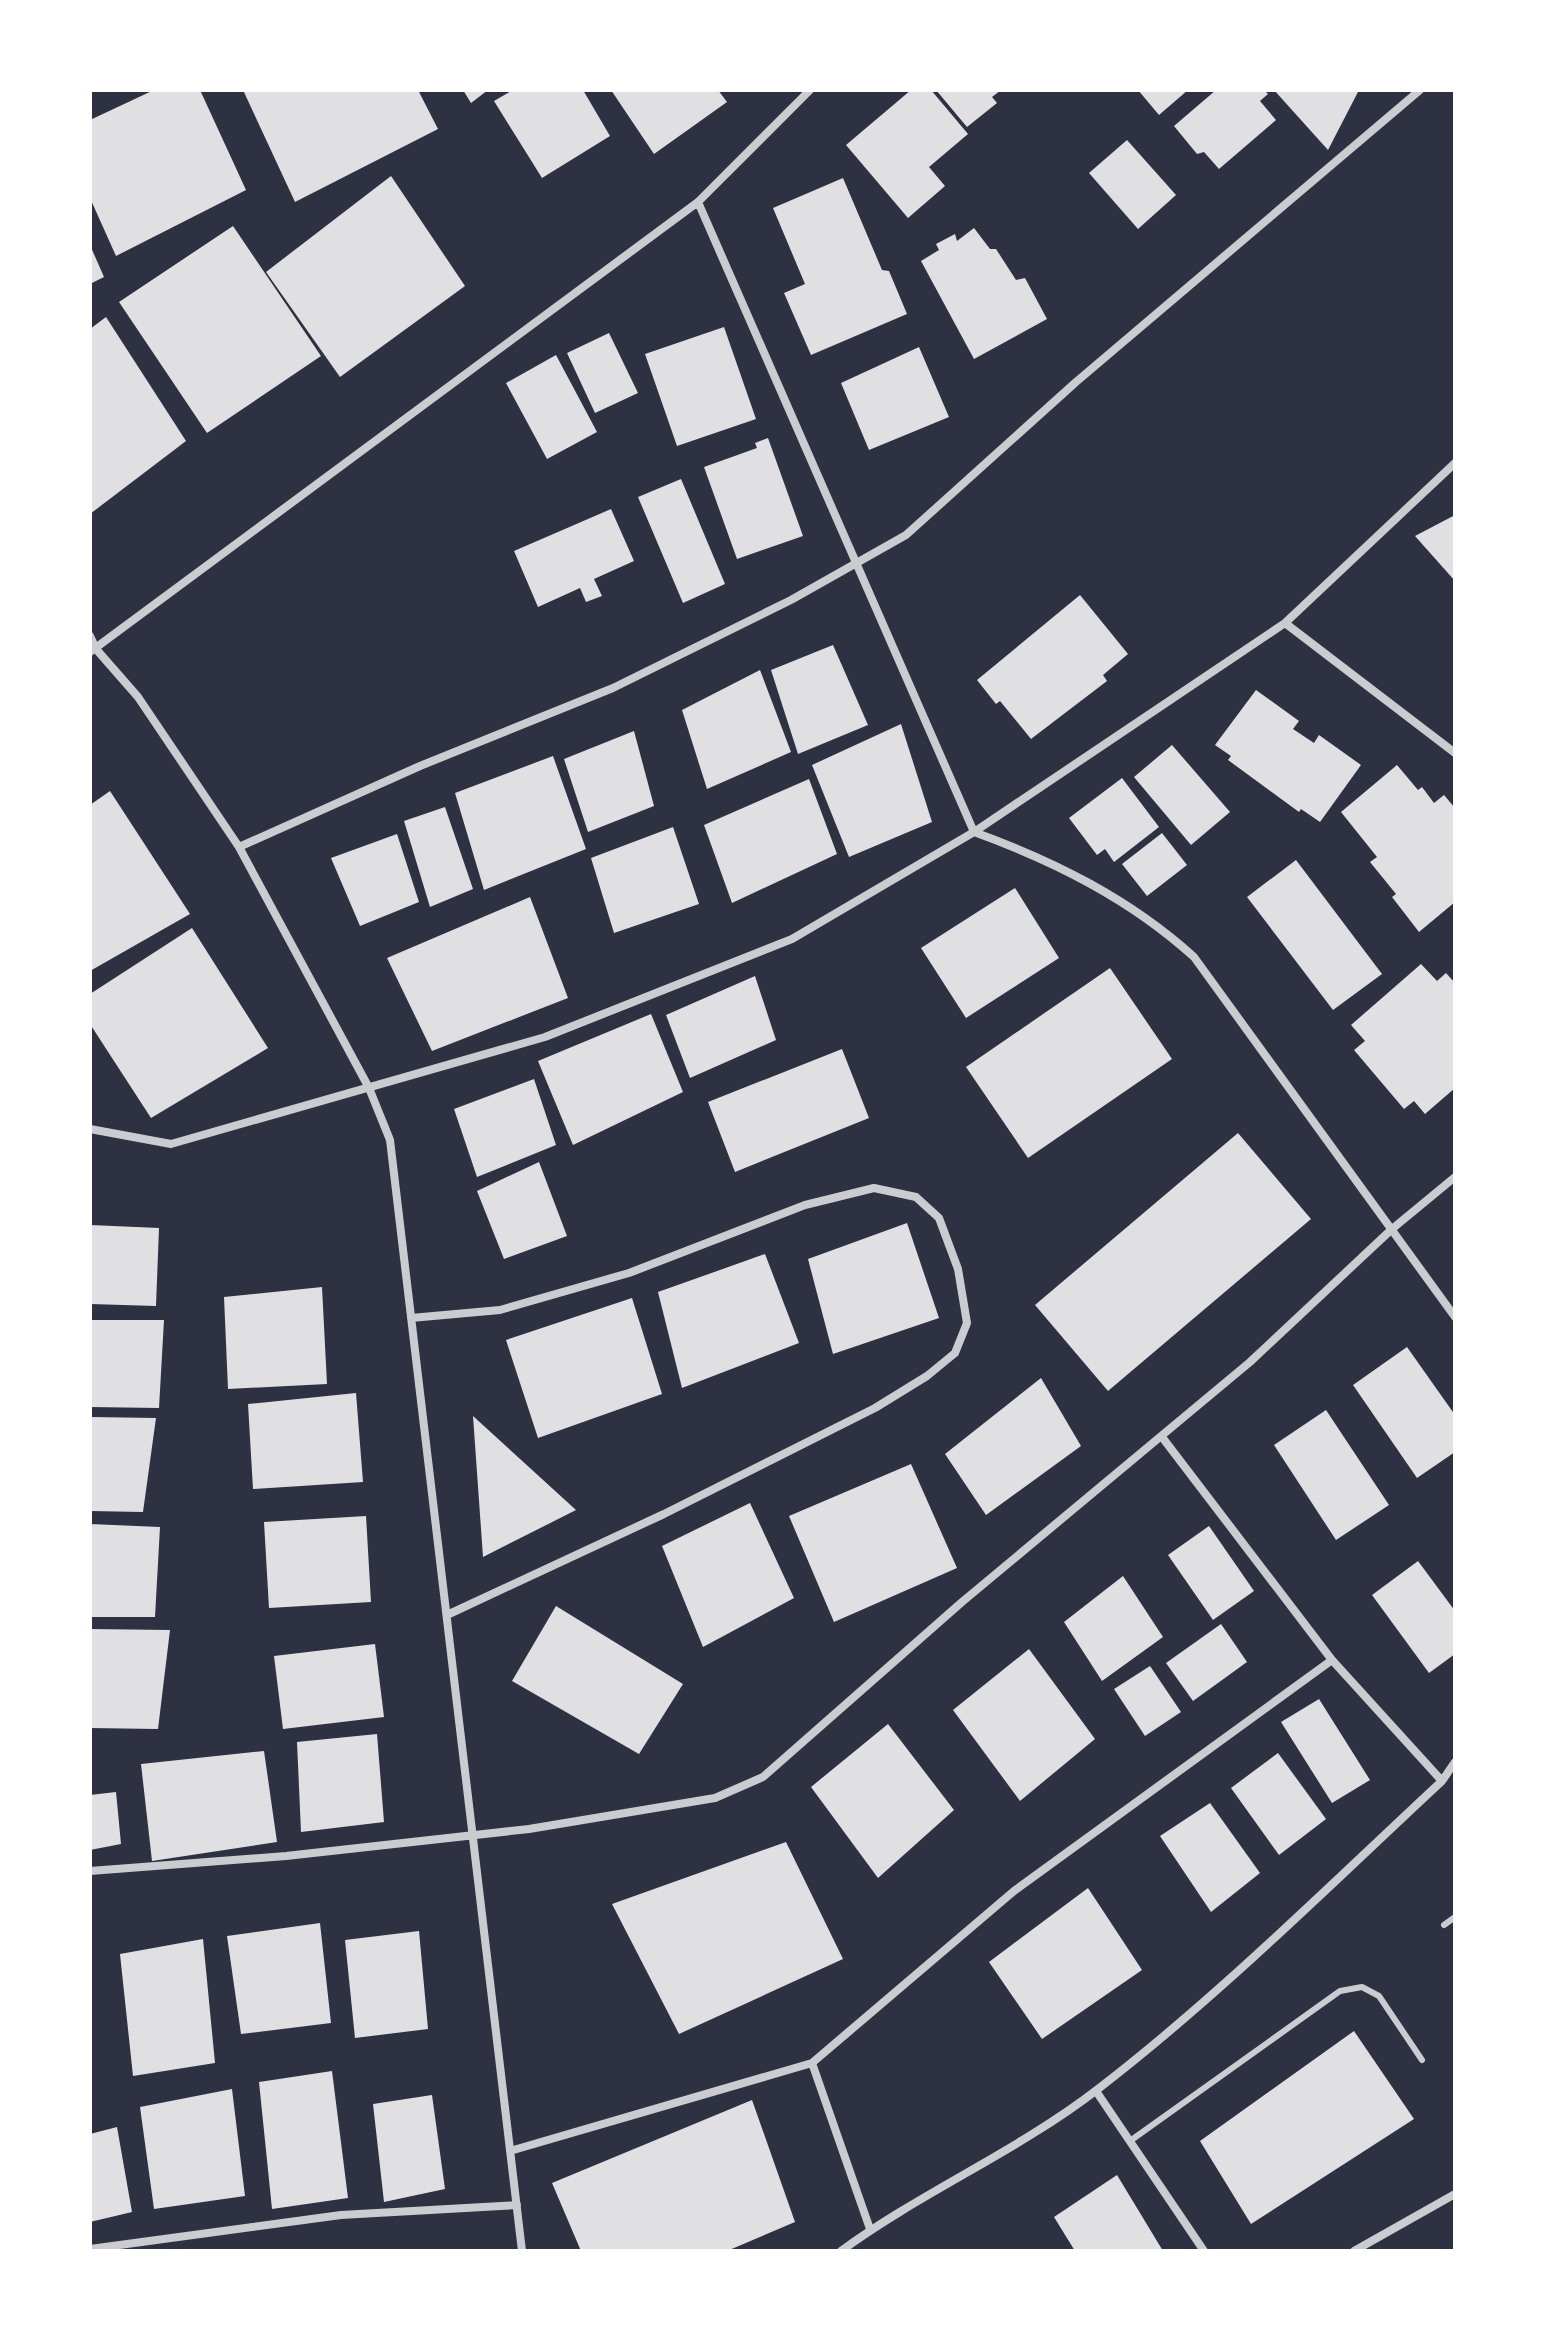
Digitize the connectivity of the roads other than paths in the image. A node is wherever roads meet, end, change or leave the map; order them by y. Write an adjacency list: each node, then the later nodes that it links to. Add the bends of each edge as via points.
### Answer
1 (810, 90): 3 (street)
2 (1420, 90): 5 (street, via 1076,382 906,535)
3 (698, 202): 5 (street); 8 (street)
4 (1455, 463): 6 (street)
5 (857, 565): 10 (street); 11 (street, via 613,688)
6 (1285, 623): 9 (street); 10 (street)
7 (90, 636): 8 (street)
8 (93, 650): 11 (street, via 138,697)
9 (1455, 753)
10 (974, 832): 12 (street, via 792,939 545,1037); 15 (street, via 1036,854 1085,880 1161,927 1194,957)
11 (239, 847): 12 (street)
12 (369, 1088): 13 (street, via 171,1144); 17 (street, via 390,1140)
13 (90, 1129)
14 (1455, 1177): 15 (street)
15 (1392, 1229): 16 (street); 18 (street)
16 (1455, 1317)
17 (411, 1318): 19 (street); 19 (street, via 500,1310 629,1273 805,1205 874,1188 916,1197 939,1218 958,1269 967,1323 955,1353 875,1408)
18 (1162, 1437): 20 (street); 23 (street, via 962,1602 763,1777 715,1798)
19 (447, 1615): 23 (street)
20 (1332, 1660): 22 (street); 28 (street, via 1014,1891)
21 (1455, 1762): 22 (street)
22 (1442, 1781): 29 (street, via 1196,2010)
23 (473, 1835): 24 (street); 31 (street)
24 (90, 1871)
25 (1455, 1917): 26 (lane)
26 (1444, 1925)
27 (1422, 2060): 30 (lane, via 1379,1996 1362,1987 1340,1991)
28 (812, 2063): 31 (street); 34 (street)
29 (1096, 2091): 30 (street); 34 (street)
30 (1130, 2141): 38 (street)
31 (510, 2151): 33 (street)
32 (1455, 2194): 39 (street)
33 (517, 2205): 35 (street, via 341,2215); 36 (street)
34 (870, 2229): 37 (street)
35 (90, 2249)
36 (522, 2251)
37 (841, 2251)
38 (1204, 2251)
39 (1354, 2251)

